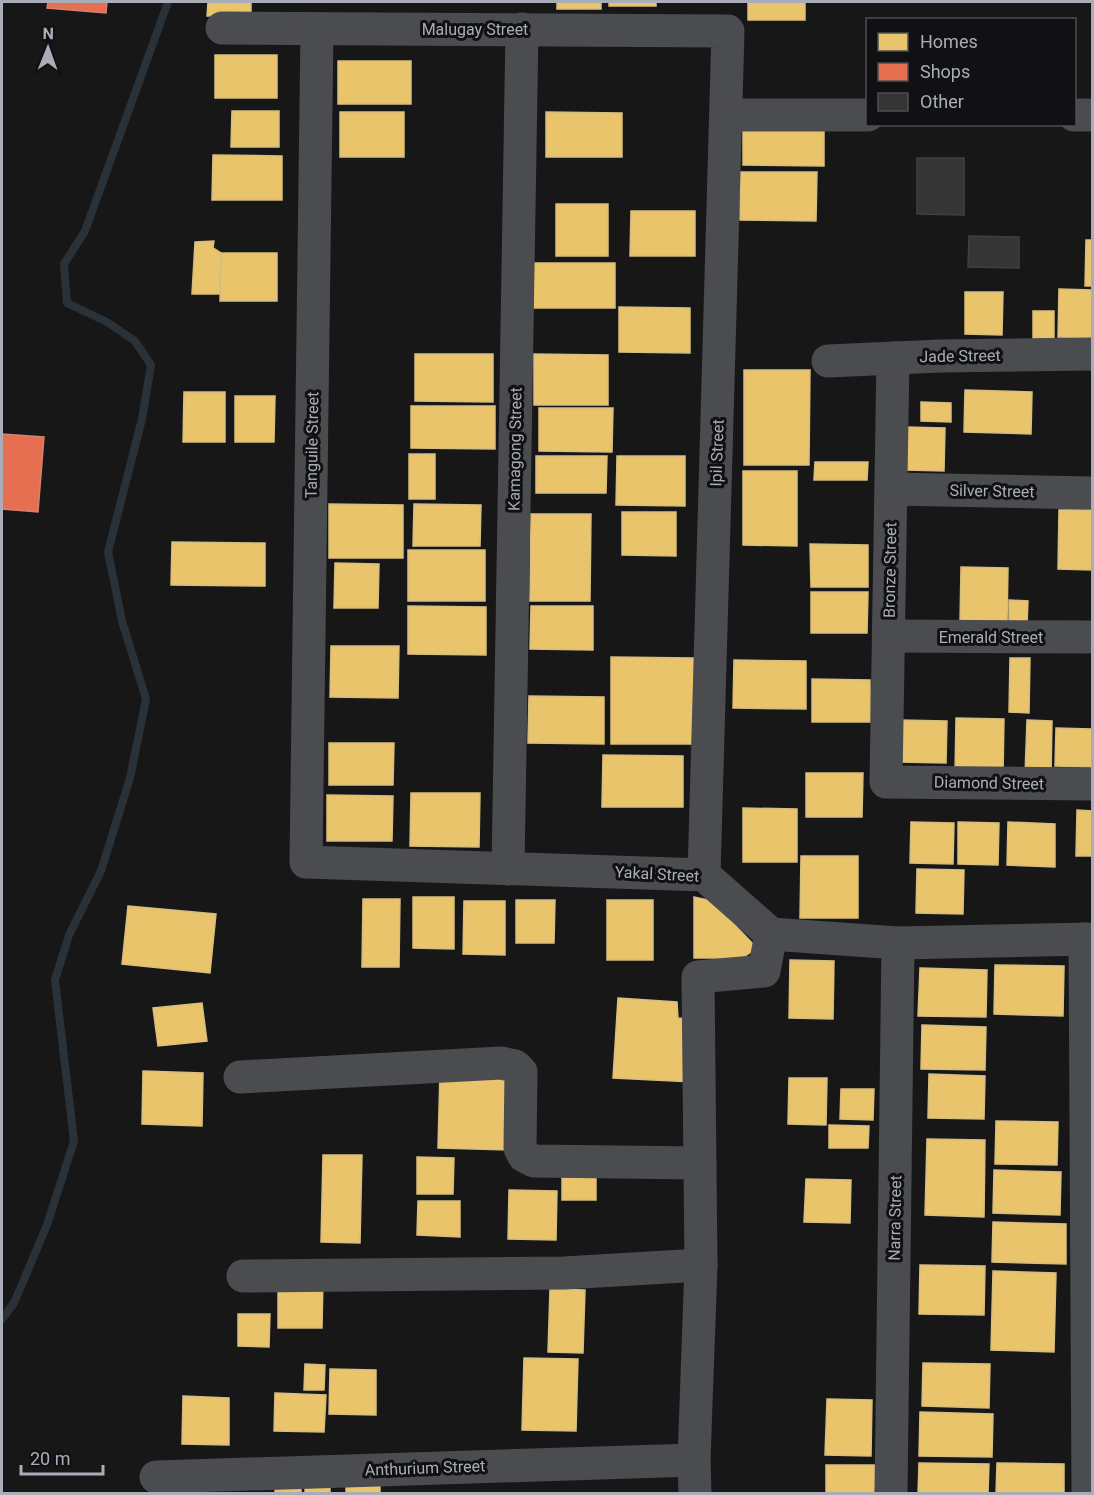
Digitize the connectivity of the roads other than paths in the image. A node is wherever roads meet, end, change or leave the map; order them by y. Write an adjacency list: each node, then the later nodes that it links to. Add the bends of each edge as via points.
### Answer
1 (222, 28): 2 (street, Malugay Street)
2 (318, 28): 3 (street, Malugay Street); 18 (street, Tanguile Street)
3 (522, 29): 4 (street, Malugay Street); 19 (street, Kamagong Street)
4 (728, 31): 5 (street, Ipil Street)
5 (727, 115): 6 (street); 20 (street, Ipil Street)
6 (866, 115)
7 (1076, 115): 8 (street)
8 (1092, 115)
9 (1092, 354): 10 (street, Jade Street)
10 (892, 358): 11 (street, Jade Street); 12 (street, Bronze Street)
11 (828, 361)
12 (892, 489): 13 (street, Silver Street); 14 (street, Bronze Street)
13 (1092, 493)
14 (889, 636): 15 (street, Emerald Street); 16 (street, Bronze Street)
15 (1092, 637)
16 (886, 782): 17 (street, Diamond Street)
17 (1092, 784)
18 (306, 862): 19 (street, Yakal Street)
19 (508, 869): 20 (street, Yakal Street)
20 (704, 874): 21 (street, Yakal Street)
21 (771, 934): 23 (street); 25 (street, via 764,971 698,977)
22 (1089, 939): 23 (street); 32 (street)
23 (898, 943): 31 (street, Narra Street)
24 (240, 1077): 25 (street, via 501,1063 515,1066 521,1072 520,1148 524,1156 534,1161)
25 (700, 1162): 26 (street)
26 (701, 1265): 27 (street, via 564,1273); 28 (street)
27 (243, 1276)
28 (694, 1460): 29 (street, Anthurium Street); 30 (street)
29 (156, 1477)
30 (695, 1494)
31 (891, 1494)
32 (1088, 1494)

